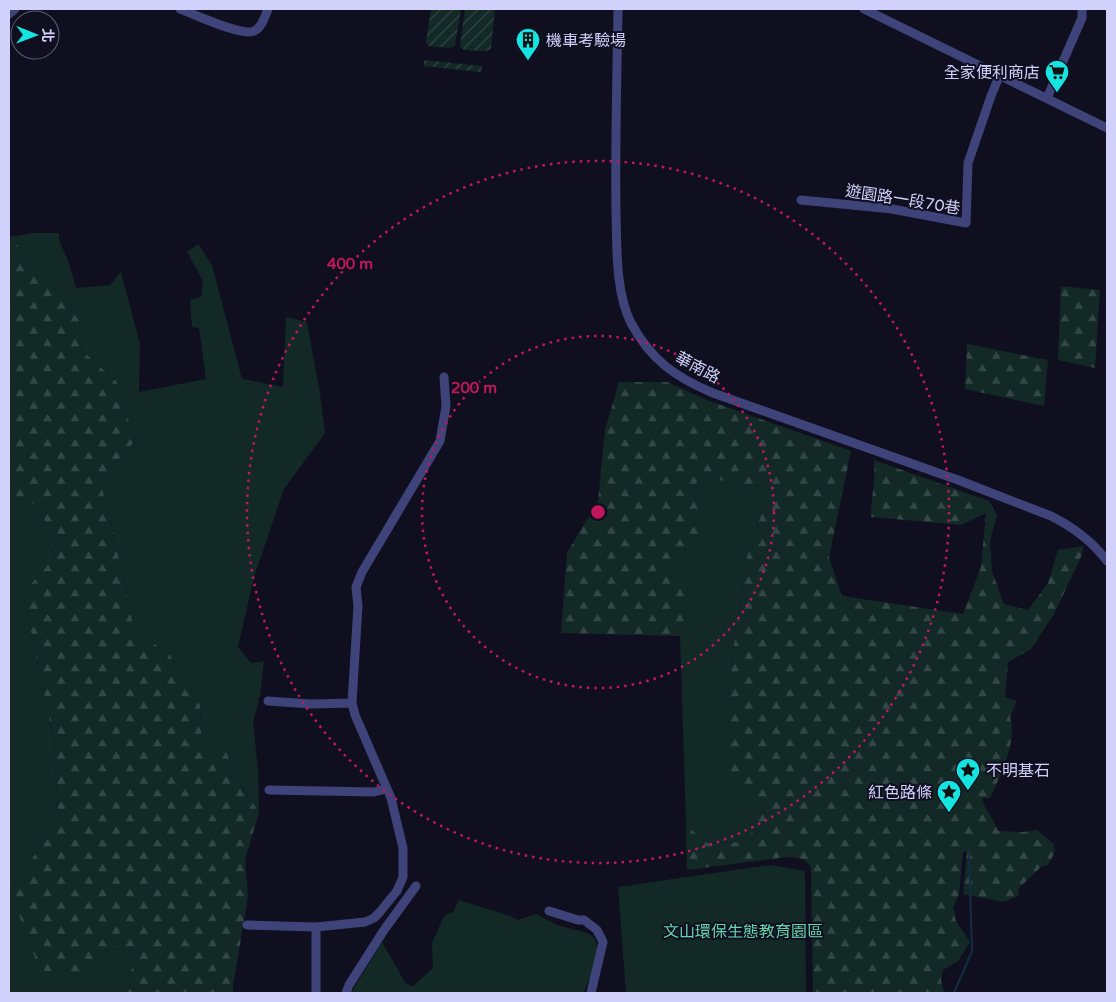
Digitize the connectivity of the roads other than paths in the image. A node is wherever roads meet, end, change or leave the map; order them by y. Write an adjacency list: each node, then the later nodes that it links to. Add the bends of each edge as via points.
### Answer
1 (15, 9): 7 (street)
2 (180, 9): 3 (street, via 247,33 260,27)
3 (268, 9)
4 (618, 9): 13 (street, 華南路, via 615,171 618,267 630,321 658,360 672,373 713,393 1051,516 1093,543)
5 (864, 9): 8 (street)
6 (1082, 9): 9 (street, via 1082,18)
7 (9, 14)
8 (997, 74): 9 (street); 11 (street, 遊園路一段70巷, via 968,163 966,224 892,209)
9 (1047, 98): 10 (street)
10 (1107, 128)
11 (801, 200)
12 (444, 377): 15 (street, via 446,406 440,441 356,587 358,606)
13 (1107, 561)
14 (268, 701): 15 (street)
15 (352, 703): 16 (street)
16 (386, 789): 17 (street, via 374,792); 21 (street, via 392,798 403,848 403,877 397,891 374,918 365,922)
17 (269, 790)
18 (416, 886): 23 (street)
19 (549, 911): 24 (street, via 584,920 597,930 603,942)
20 (247, 925): 21 (street)
21 (316, 927): 22 (street)
22 (316, 993)
23 (346, 993)
24 (591, 993)

